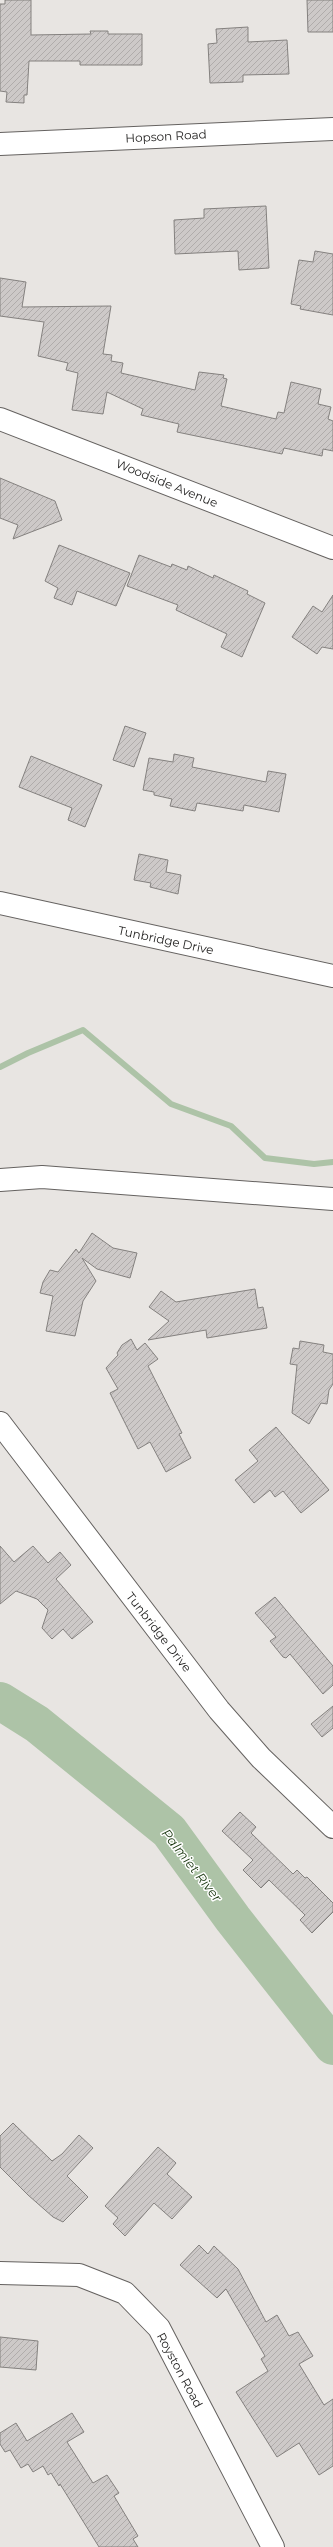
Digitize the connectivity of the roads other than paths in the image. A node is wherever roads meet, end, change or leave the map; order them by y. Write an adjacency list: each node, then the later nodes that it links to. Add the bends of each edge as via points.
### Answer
1 (333, 129): 2 (street, Hopson Road)
2 (0, 144)
3 (0, 419): 4 (street, Woodside Avenue)
4 (333, 548)
5 (0, 903): 6 (street, Tunbridge Drive)
6 (333, 976)
7 (0, 1180): 8 (street, via 42,1177)
8 (333, 1199)
9 (0, 1423): 10 (street, Tunbridge Drive, via 219,1710 261,1758)
10 (333, 1827)
11 (0, 2274): 12 (street, Royston Road, via 79,2275 125,2293 159,2328)
12 (273, 2547)

